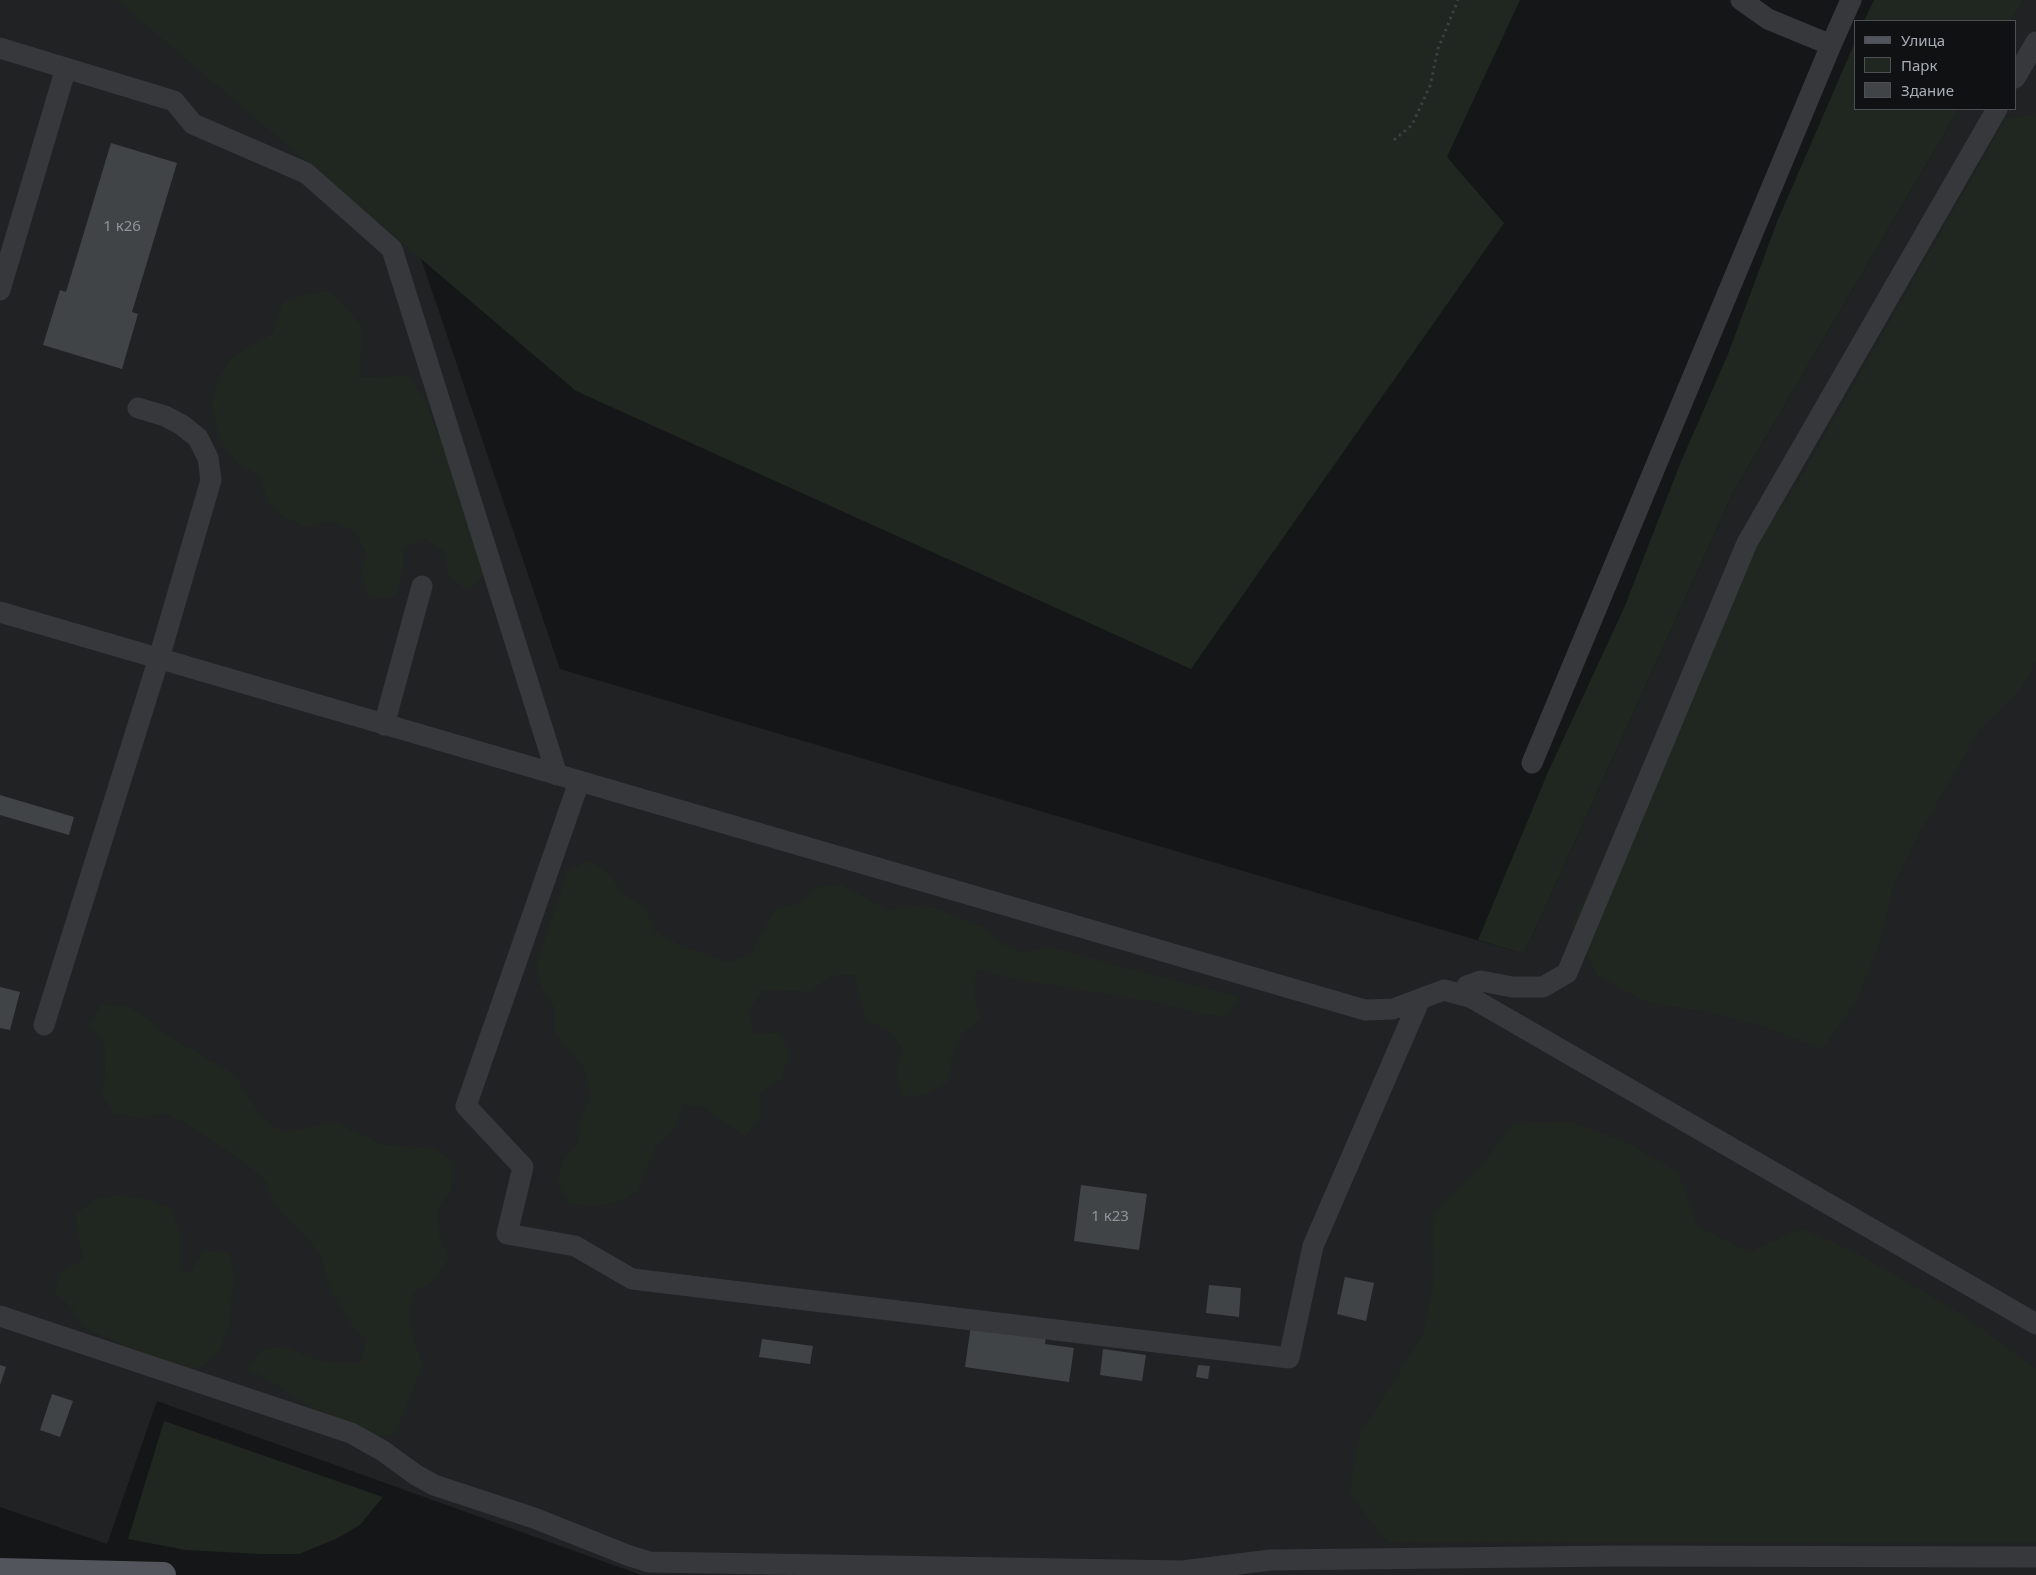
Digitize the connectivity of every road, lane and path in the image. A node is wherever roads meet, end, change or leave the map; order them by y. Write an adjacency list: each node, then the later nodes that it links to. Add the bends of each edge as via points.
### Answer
1 (1458, 0): 10 (path, via 1438,49 1430,86 1412,125)
2 (1741, 0): 5 (lane, via 1768,19)
3 (1851, 0): 5 (lane)
4 (2036, 42): 8 (lane)
5 (1831, 45): 17 (lane)
6 (0, 48): 7 (lane)
7 (66, 68): 11 (lane); 18 (lane, via 174,101 193,124 306,173 392,249)
8 (2016, 76)
9 (1996, 110): 20 (lane, via 1747,543 1567,973 1544,987 1482,982 1467,986)
10 (1394, 140)
11 (0, 290)
12 (138, 408): 15 (lane, via 165,416 198,438 208,458 211,480)
13 (422, 586): 16 (lane)
14 (0, 612): 15 (lane)
15 (159, 658): 16 (lane); 22 (lane)
16 (384, 724): 18 (lane)
17 (1532, 763)
18 (557, 775): 19 (lane)
19 (579, 782): 21 (lane, via 1365,1010 1393,1009); 21 (lane, via 466,1106 523,1167 507,1234 575,1246 632,1279 1289,1358 1313,1246)
20 (1460, 995): 21 (lane, via 1444,990); 24 (lane, via 1470,997)
21 (1420, 999)
22 (44, 1025)
23 (0, 1316): 25 (lane, via 352,1433 434,1485 534,1518 649,1562 1182,1571 1271,1560 1616,1556)
24 (2036, 1324)
25 (2036, 1557)
26 (0, 1571): 27 (main road)
27 (163, 1575)

